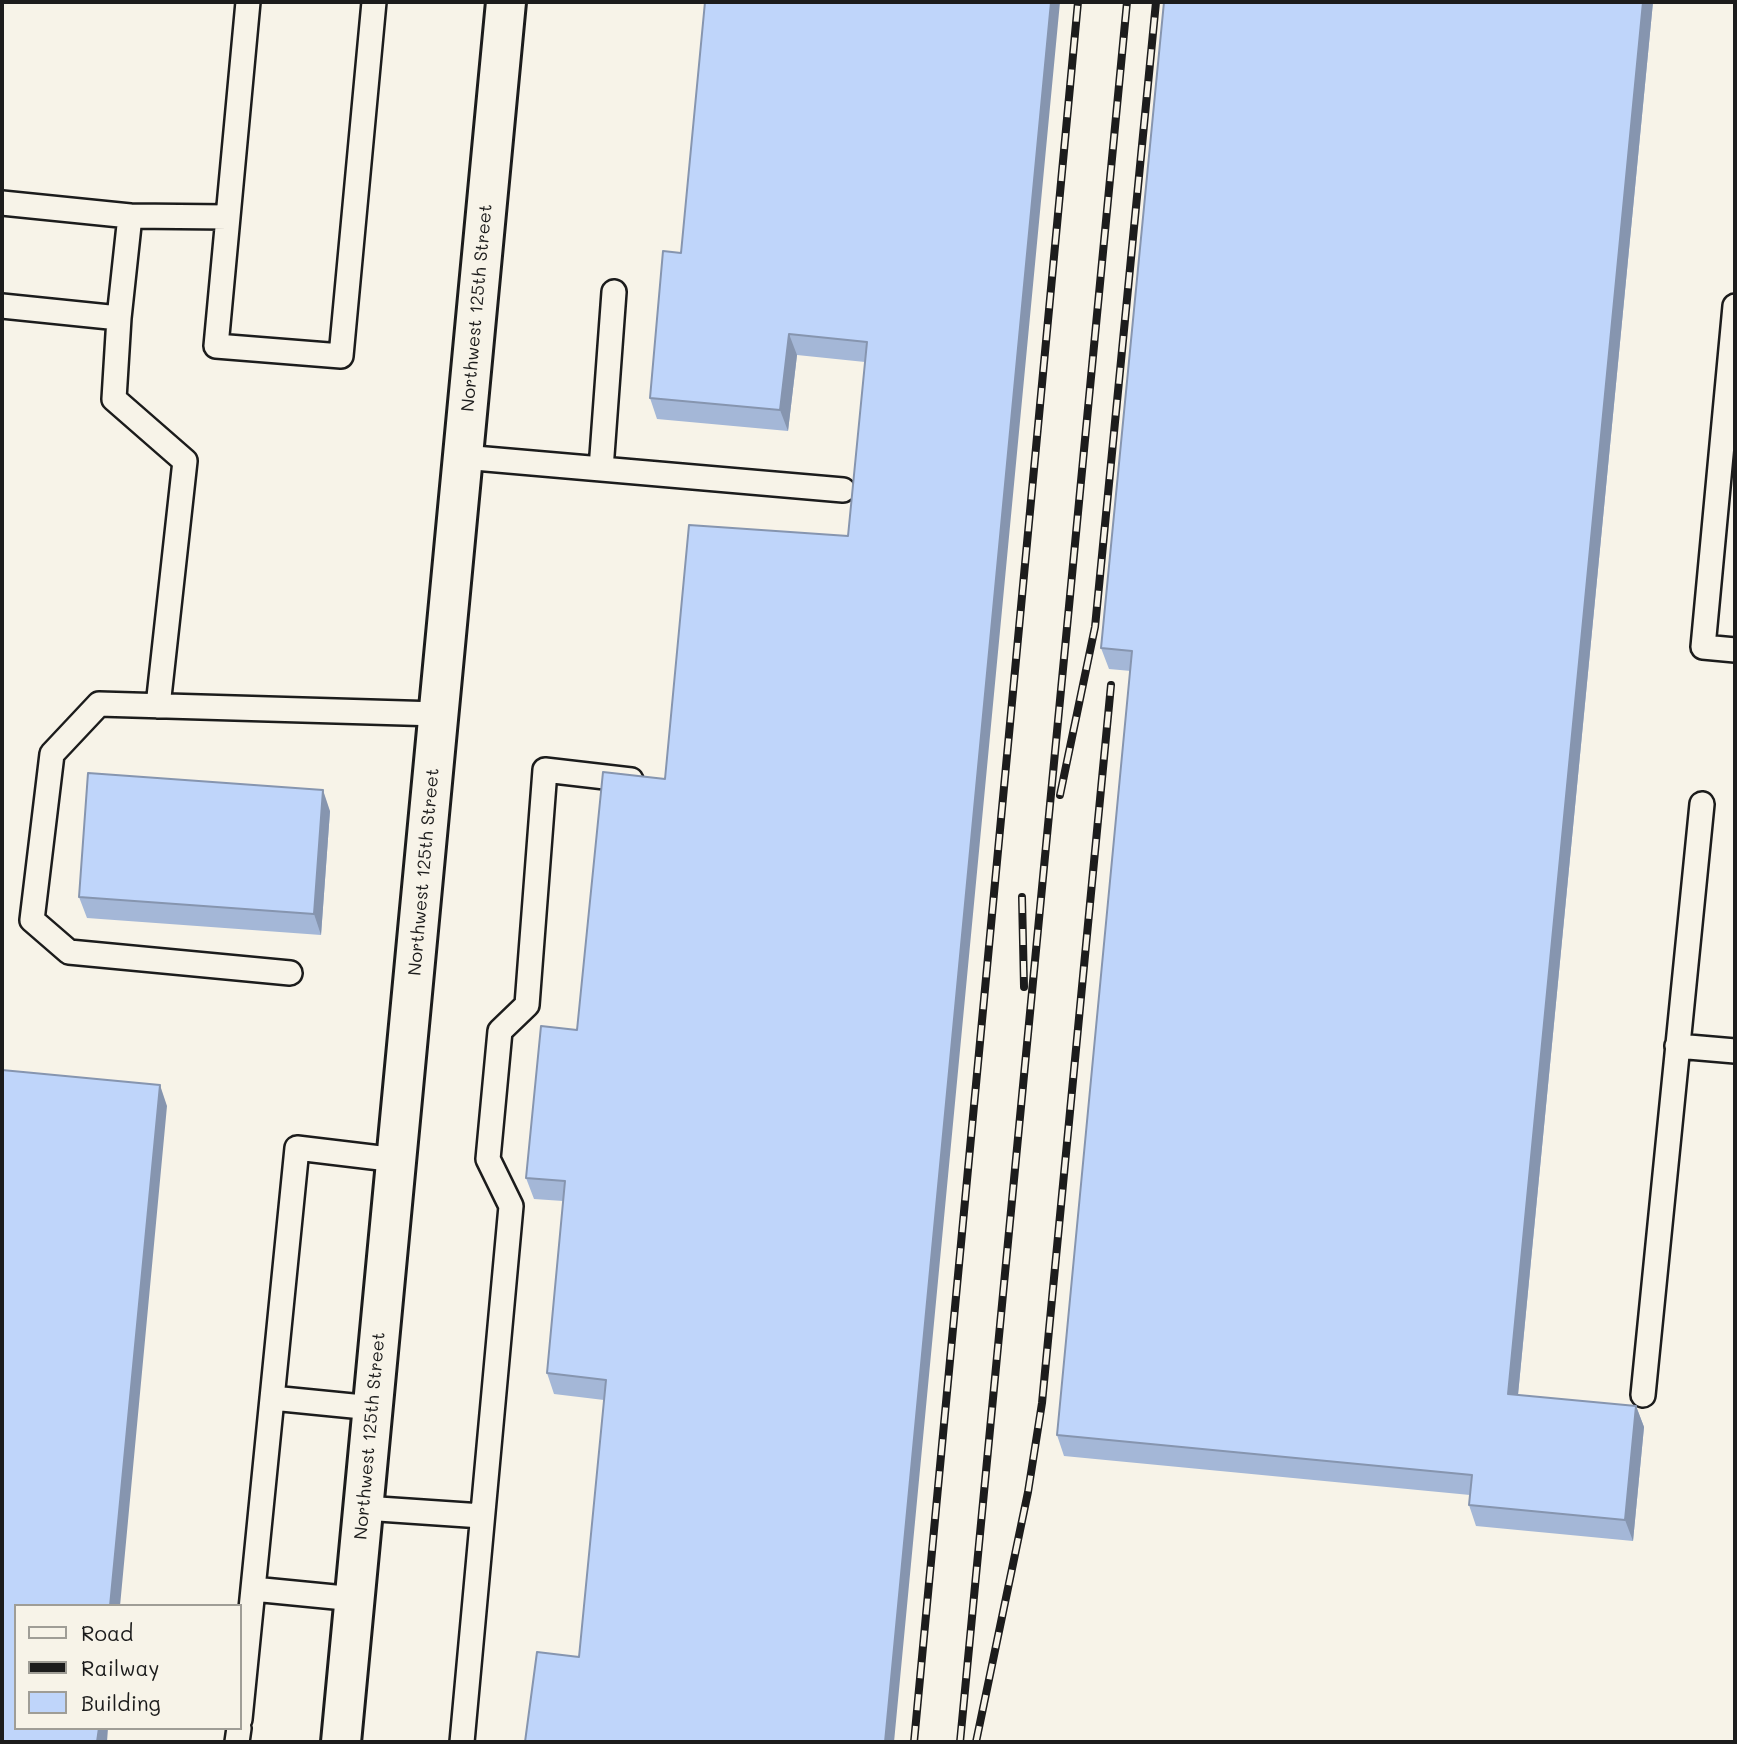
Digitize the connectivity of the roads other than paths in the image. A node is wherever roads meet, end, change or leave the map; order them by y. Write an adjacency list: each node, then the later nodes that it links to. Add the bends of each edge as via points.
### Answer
1 (248, 2): 6 (lane)
2 (370, 2): 6 (lane, via 341,356 216,346)
3 (506, 2): 11 (street, Northwest 125th Street)
4 (2, 203): 5 (lane)
5 (130, 216): 6 (lane); 10 (lane)
6 (228, 217)
7 (614, 292): 12 (lane)
8 (2, 306): 10 (lane)
9 (1735, 306): 14 (lane, via 1703,647)
10 (119, 318): 15 (lane, via 114,399 185,461)
11 (463, 457): 12 (lane); 16 (street, Northwest 125th Street)
12 (601, 469): 13 (lane)
13 (843, 490)
14 (1735, 650)
15 (158, 706): 16 (lane); 19 (lane, via 99,704 52,754 32,920 69,952)
16 (438, 714): 22 (street, Northwest 125th Street)
17 (651, 782): 27 (lane, via 545,770 527,1005 500,1031 488,1159 511,1206)
18 (1702, 804): 20 (lane)
19 (290, 973)
20 (1678, 1046): 21 (lane); 23 (lane)
21 (1735, 1051)
22 (397, 1160): 24 (lane, via 297,1148); 25 (street, Northwest 125th Street)
23 (1643, 1395)
24 (272, 1398): 25 (lane); 28 (lane)
25 (373, 1408): 26 (street, Northwest 125th Street)
26 (363, 1508): 27 (lane); 29 (street, Northwest 125th Street)
27 (482, 1516): 32 (lane)
28 (253, 1589): 29 (lane); 30 (lane)
29 (355, 1600): 31 (street, Northwest 125th Street)
30 (242, 1699)
31 (341, 1742)
32 (462, 1742)

